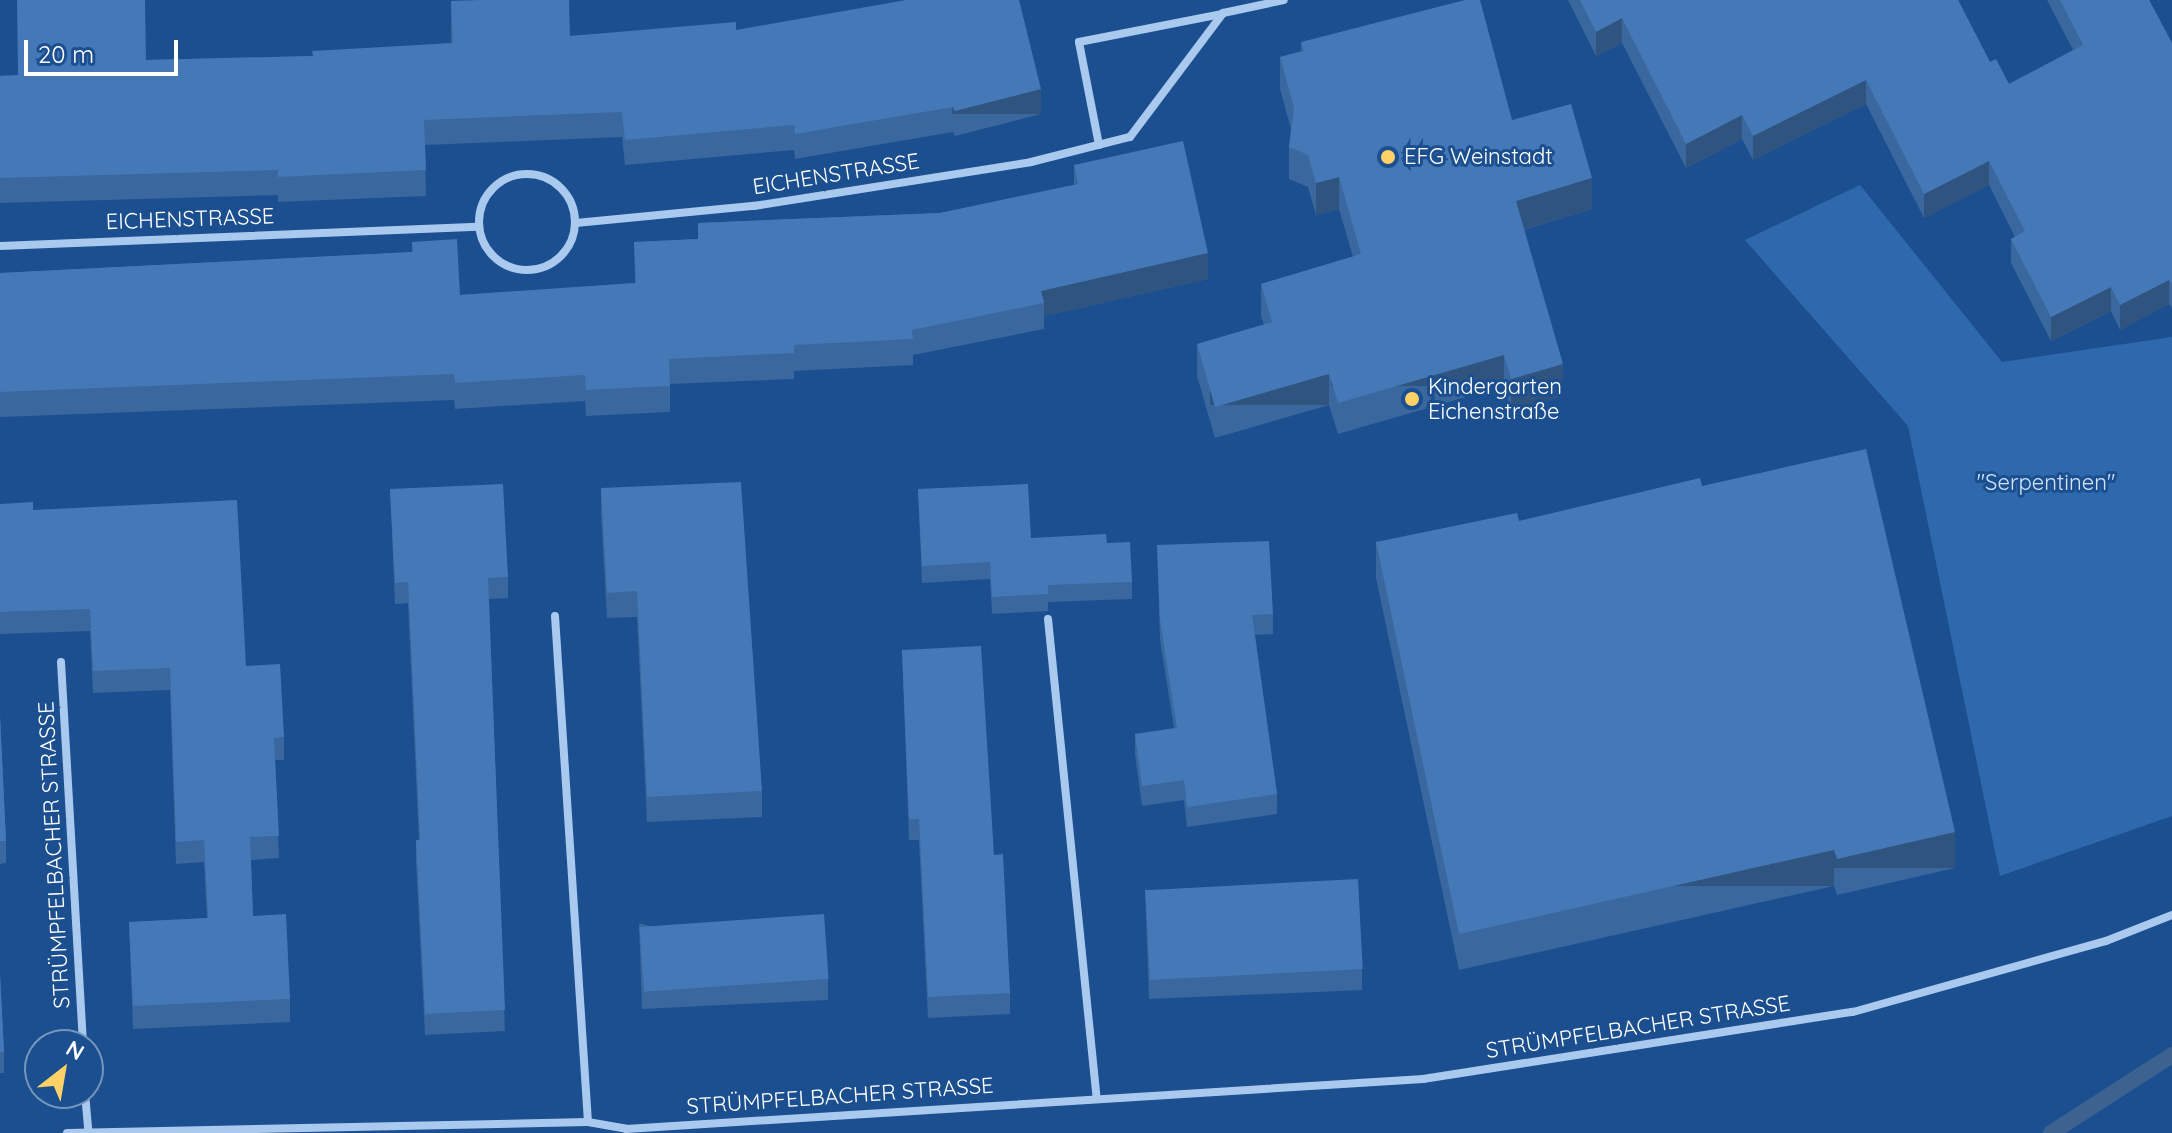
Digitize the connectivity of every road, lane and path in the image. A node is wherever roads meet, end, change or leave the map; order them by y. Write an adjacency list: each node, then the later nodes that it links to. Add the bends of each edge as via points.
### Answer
1 (1284, 0): 2 (street)
2 (1223, 13): 3 (street, EICHENSTRASSE, via 1130,137); 3 (street, via 1079,42)
3 (1099, 145): 4 (street, EICHENSTRASSE, via 1031,162 754,206)
4 (576, 223): 5 (street, via 570,247 553,265 530,272 505,266 487,250); 5 (street, via 572,201 557,183 536,174 514,175 494,186 481,204)
5 (478, 227): 6 (street, EICHENSTRASSE)
6 (0, 246)
7 (555, 616): 14 (street)
8 (1048, 619): 12 (street)
9 (61, 662): 11 (street, STRÜMPFELBACHER STRASSE)
10 (2172, 915): 12 (street, STRÜMPFELBACHER STRASSE, via 2106,941 1853,1012 1423,1079)
11 (82, 1029)
12 (1096, 1095): 14 (street, STRÜMPFELBACHER STRASSE, via 626,1129)
13 (86, 1109): 15 (street)
14 (588, 1122): 15 (street, STRÜMPFELBACHER STRASSE)
15 (88, 1131): 16 (street, STRÜMPFELBACHER STRASSE)
16 (67, 1133)

